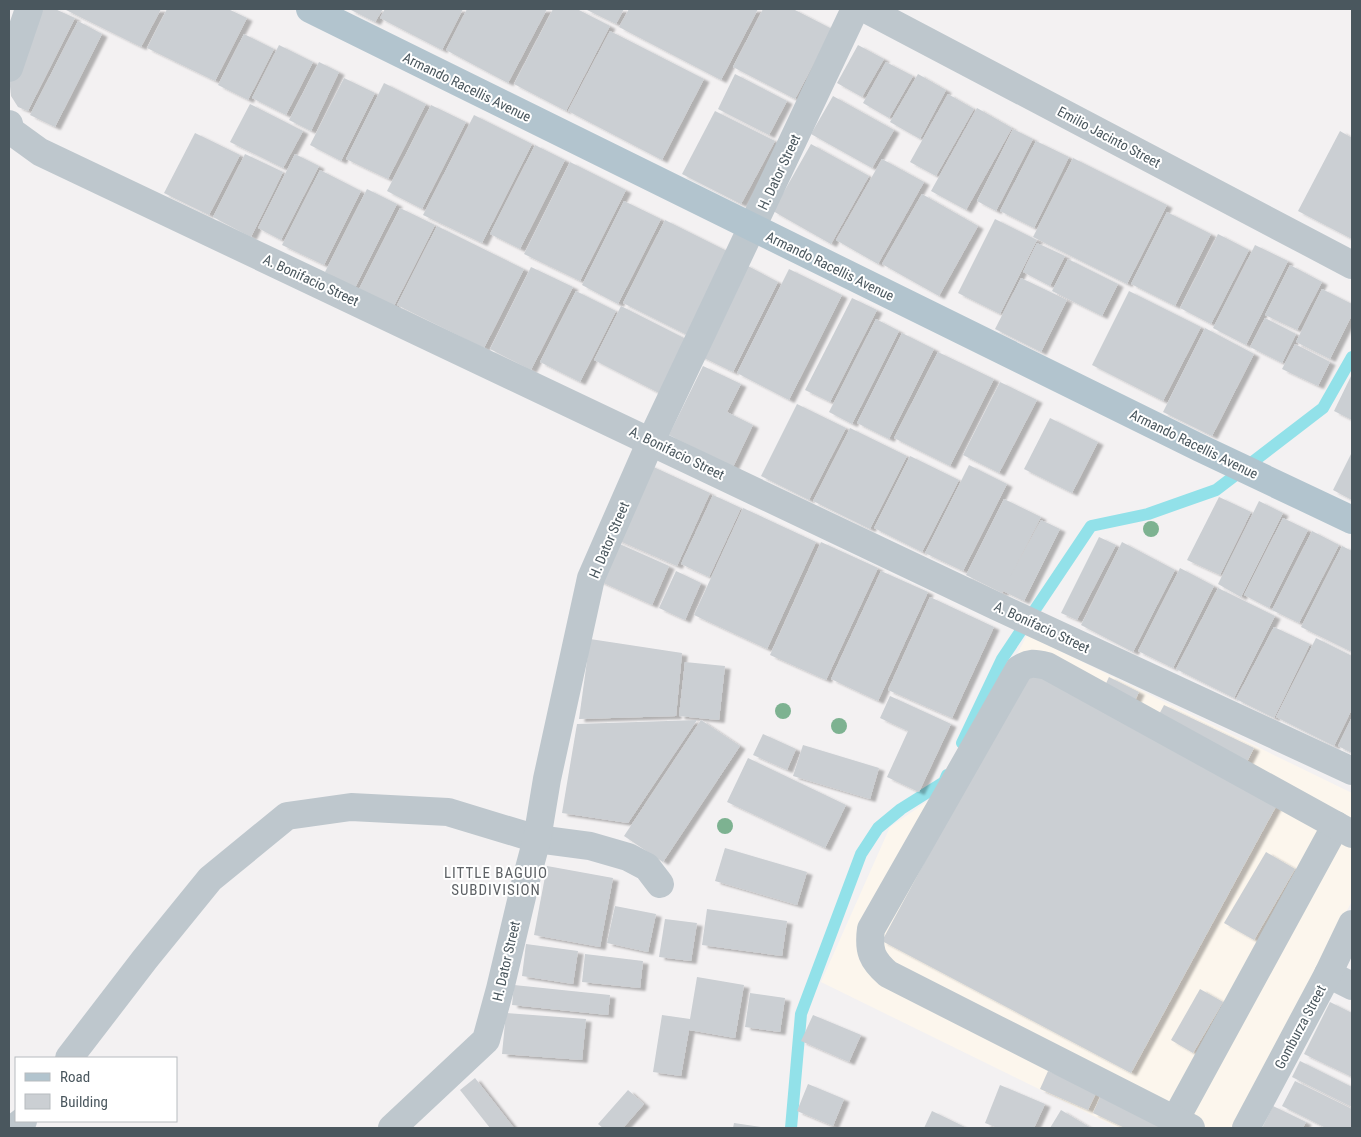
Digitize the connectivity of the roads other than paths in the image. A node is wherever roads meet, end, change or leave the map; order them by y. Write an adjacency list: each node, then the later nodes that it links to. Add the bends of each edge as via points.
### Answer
1 (29, 9): 5 (street)
2 (310, 9): 7 (main road, Armando Racellis Avenue)
3 (855, 9): 7 (street, H. Dator Street)
4 (866, 9): 8 (street, Emilio Jacinto Street)
5 (9, 68)
6 (9, 124): 9 (street, A. Bonifacio Street, via 11,130 40,152)
7 (753, 228): 9 (street, H. Dator Street); 10 (main road, Armando Racellis Avenue)
8 (1352, 265)
9 (651, 441): 11 (street, A. Bonifacio Street); 13 (street, H. Dator Street, via 591,578)
10 (1352, 520)
11 (1352, 771)
12 (1344, 829): 19 (street); 19 (street, via 1046,666 1027,664 1019,669 871,929 869,943 872,954 888,974)
13 (537, 839): 14 (street, via 590,846 628,856 647,867); 18 (street, via 448,812 351,807 287,816 210,879); 20 (street, H. Dator Street, via 486,1040)
14 (660, 884)
15 (1352, 924): 16 (street, Gomburza Street)
16 (1328, 974): 17 (street); 21 (street, Gomburza Street)
17 (1352, 986)
18 (70, 1057)
19 (1183, 1124)
20 (392, 1128)
21 (1246, 1128)

